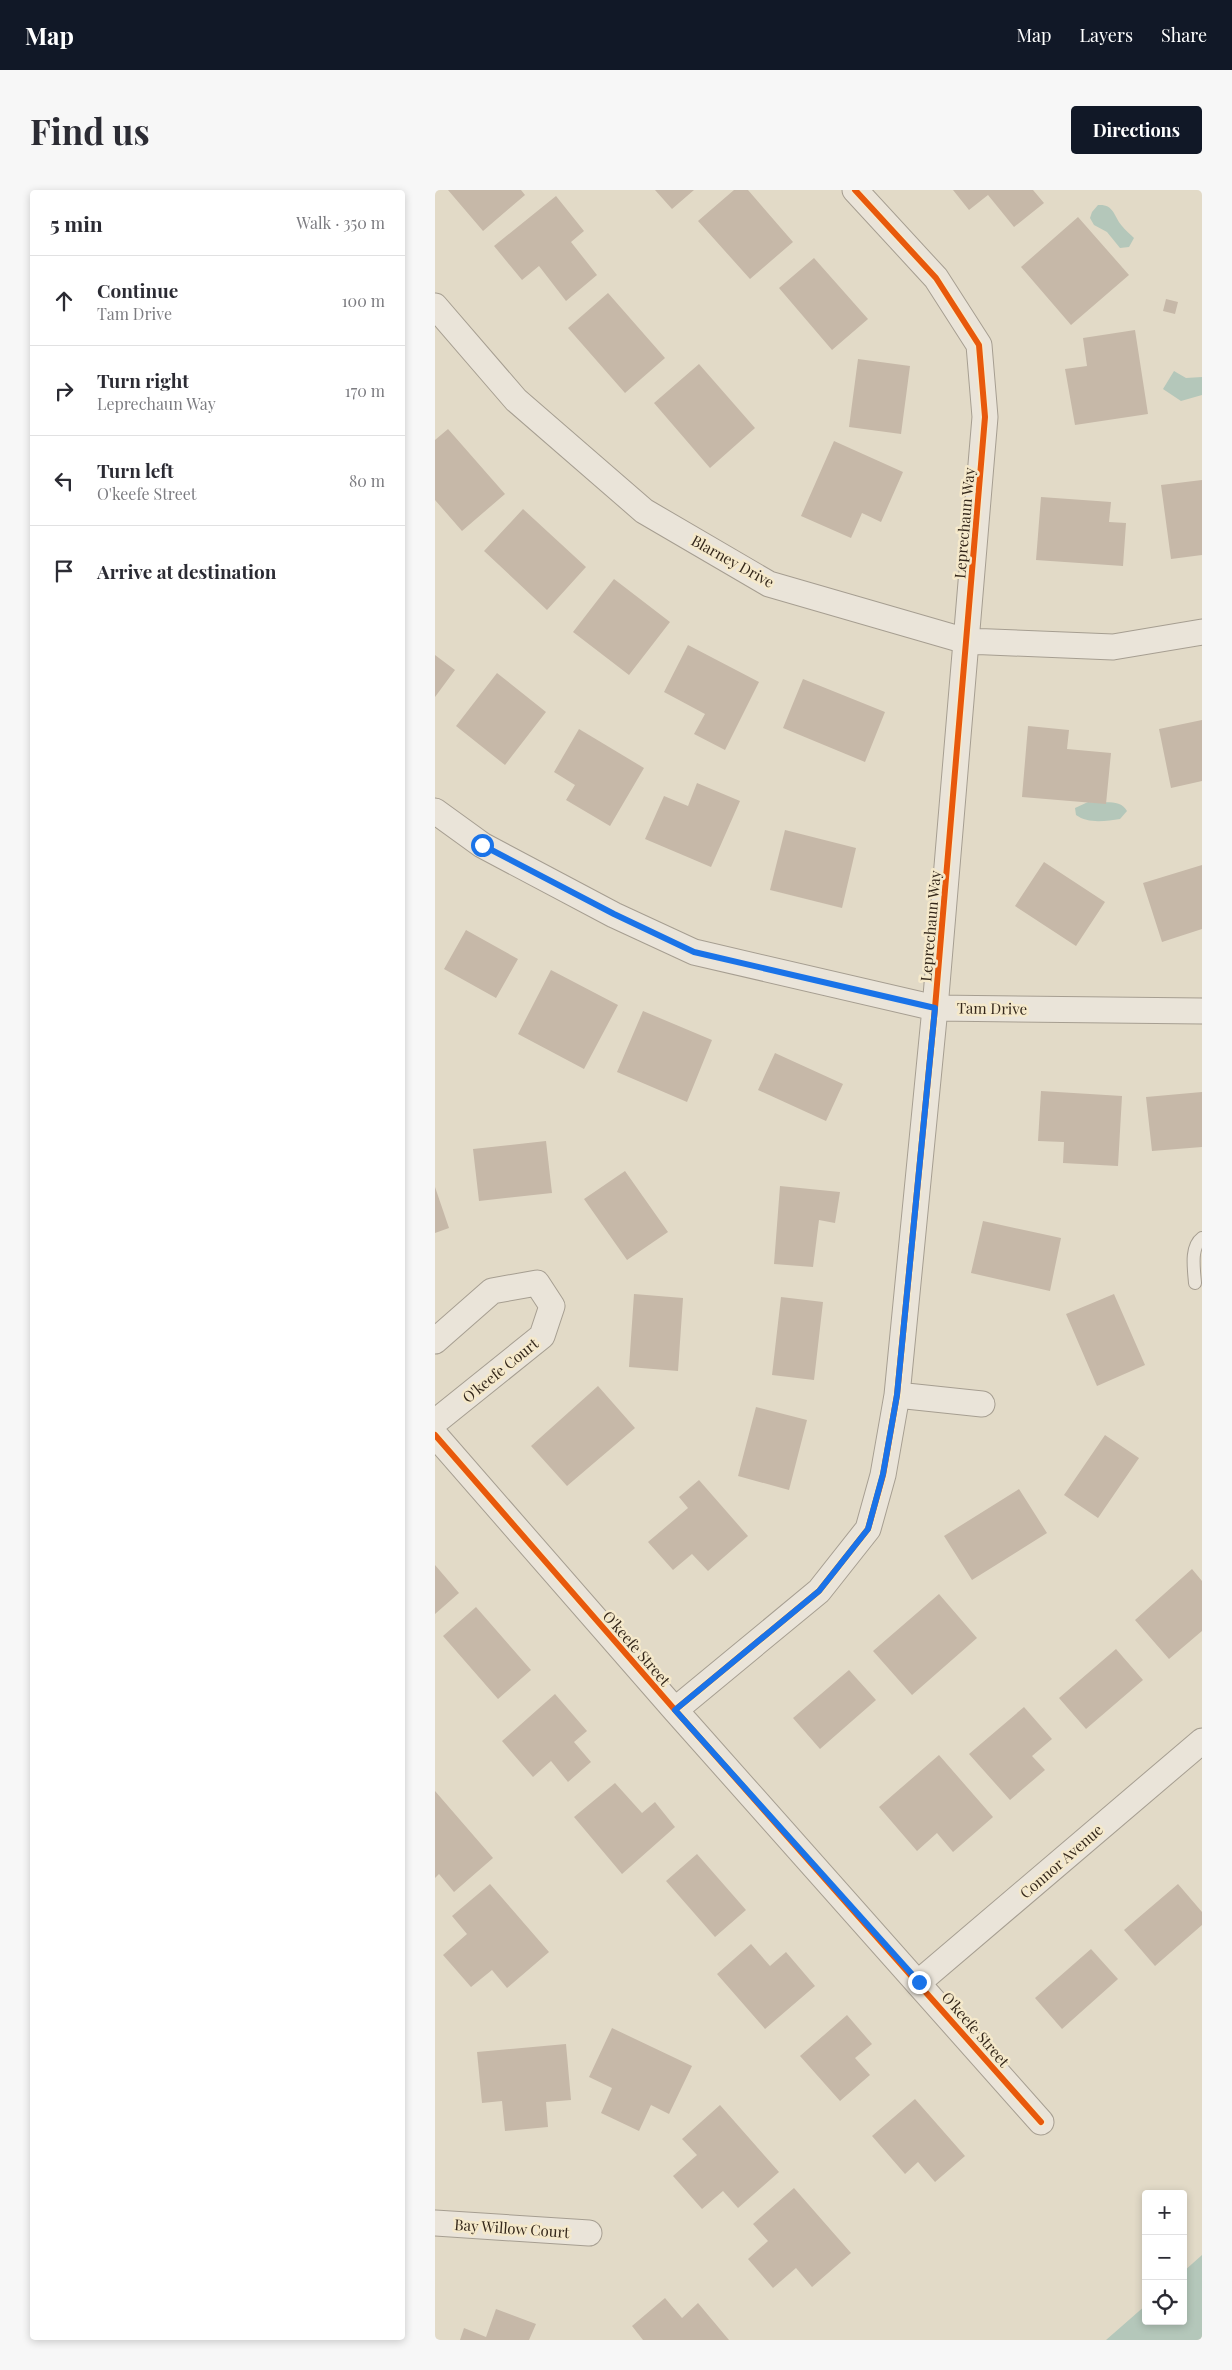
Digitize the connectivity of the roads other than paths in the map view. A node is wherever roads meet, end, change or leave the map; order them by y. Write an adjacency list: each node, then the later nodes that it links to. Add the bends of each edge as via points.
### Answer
1 (855, 190): 4 (street, Leprechaun Way, via 936,278 979,345 985,417)
2 (435, 306): 4 (street, Blarney Drive, via 516,400 644,511 769,584)
3 (1202, 632): 4 (street, Blarney Drive, via 1113,647)
4 (967, 642): 6 (street, Leprechaun Way)
5 (435, 811): 6 (street, Tam Drive, via 482,845 694,952)
6 (935, 1008): 7 (street, Tam Drive); 11 (street, Leprechaun Way)
7 (1202, 1011)
8 (1202, 1238): 9 (lane, via 1197,1242 1194,1258)
9 (1195, 1283)
10 (435, 1341): 13 (street, O'keefe Court, via 492,1291 537,1283 552,1306 542,1336)
11 (897, 1395): 12 (street); 15 (street, Leprechaun Way, via 883,1474 868,1529 819,1591)
12 (982, 1404)
13 (435, 1422)
14 (435, 1435): 15 (street, O'keefe Street)
15 (675, 1710): 17 (street, O'keefe Street)
16 (1202, 1740): 17 (street, Connor Avenue)
17 (919, 1982): 18 (street, O'keefe Street)
18 (1041, 2122)
19 (435, 2223): 20 (street, Bay Willow Court)
20 (589, 2233)

